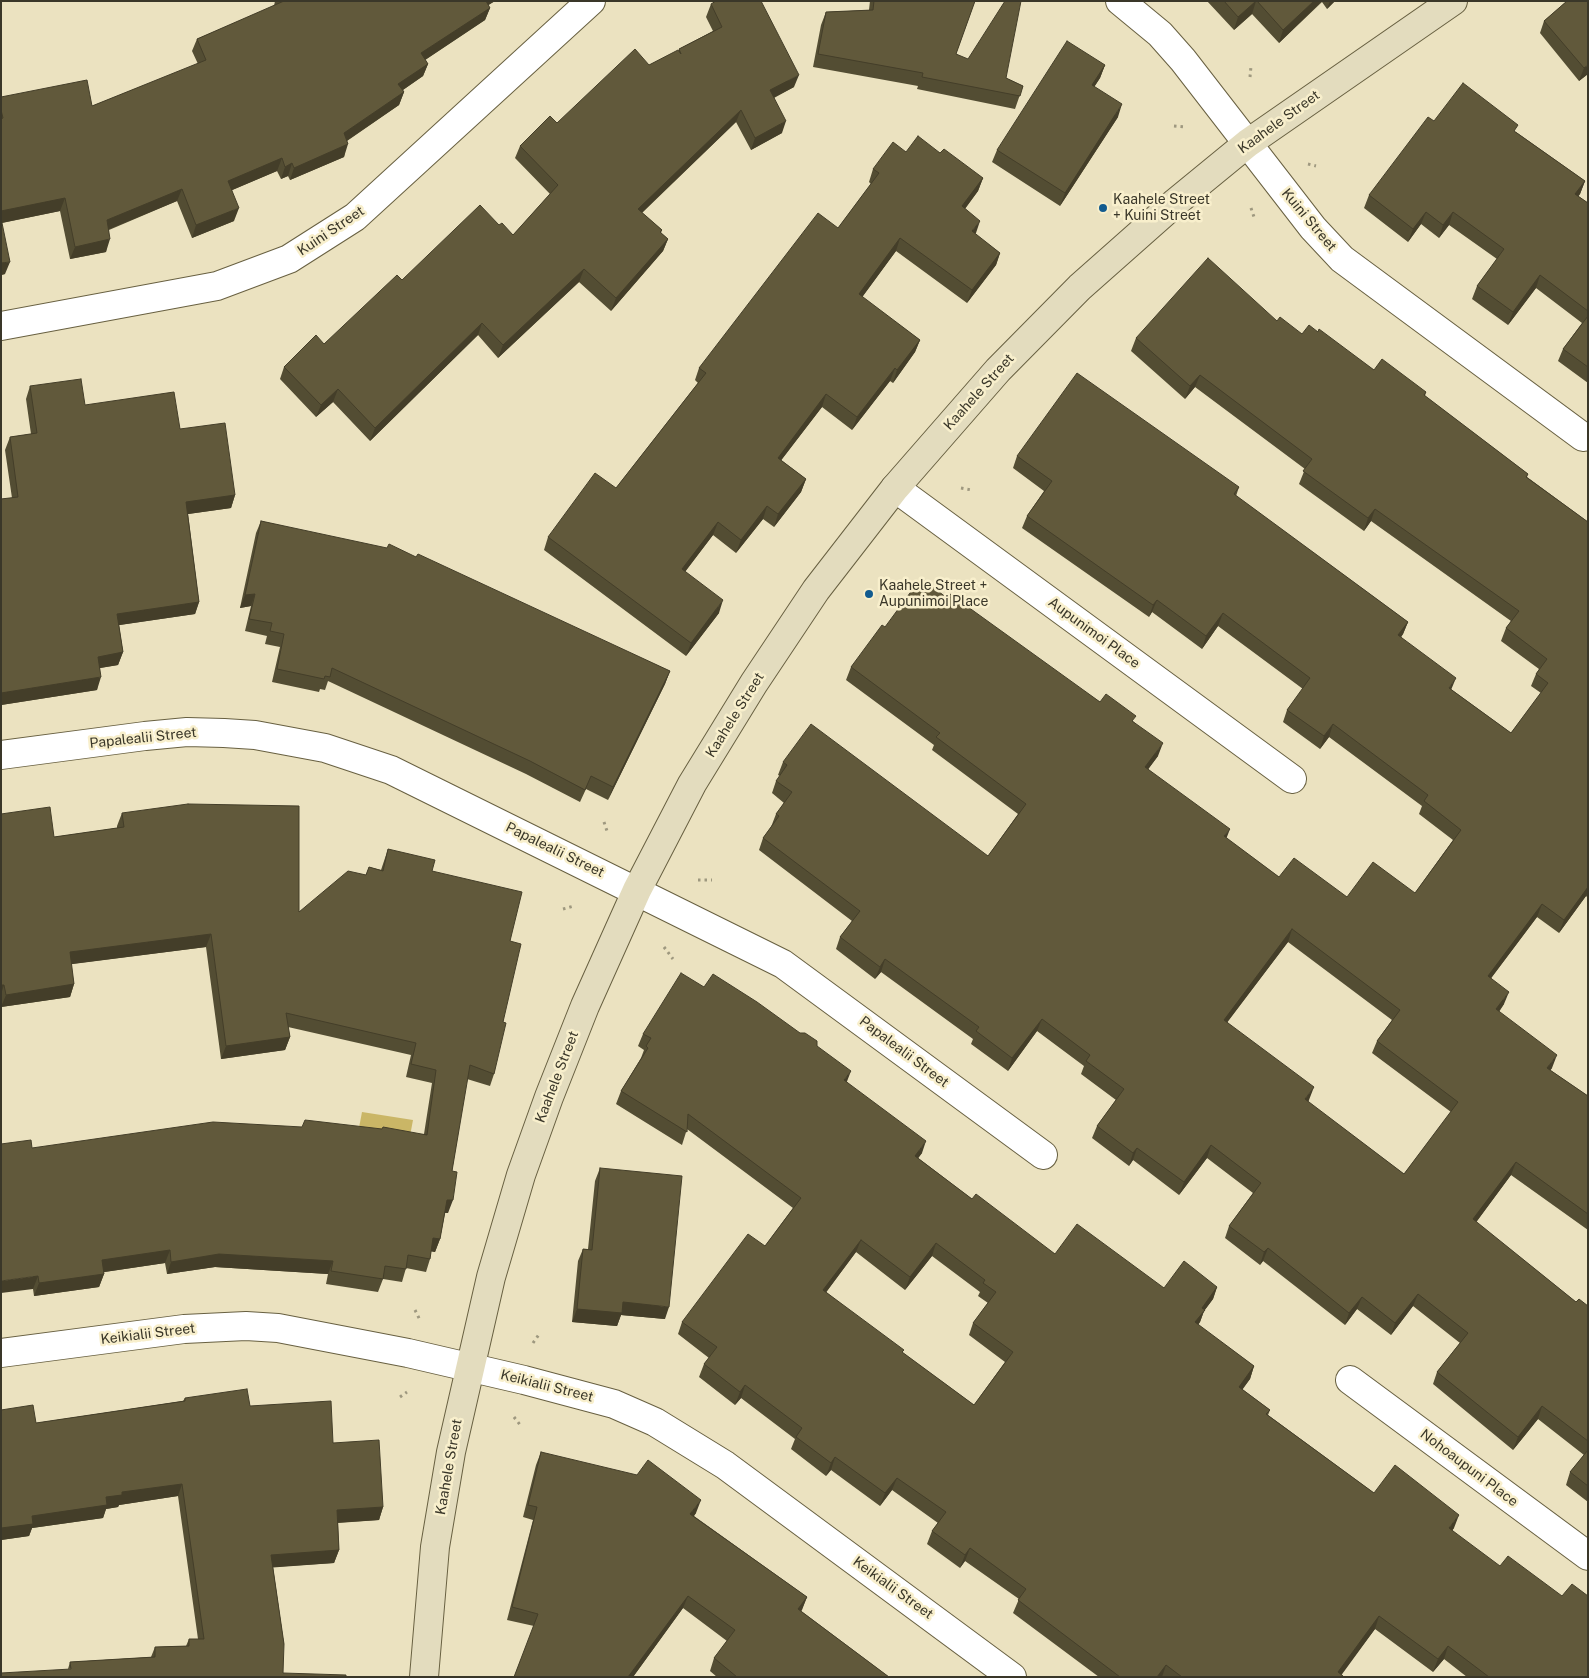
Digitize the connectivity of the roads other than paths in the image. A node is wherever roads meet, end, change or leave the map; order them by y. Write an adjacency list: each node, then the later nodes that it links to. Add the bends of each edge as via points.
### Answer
1 (592, 1): 5 (street, Kuini Street, via 386,191 341,227 289,258 217,286)
2 (1120, 1): 4 (street, Kuini Street, via 1160,34)
3 (1453, 1): 4 (street, Kaahele Street)
4 (1248, 144): 6 (street, Kuini Street, via 1313,228 1342,259); 7 (street, Kaahele Street, via 1176,202 1080,287 998,370)
5 (1, 326)
6 (1584, 437)
7 (895, 488): 9 (street, Aupunimoi Place); 10 (street, Kaahele Street, via 816,590 754,683 692,784)
8 (1, 755): 10 (street, Papalealii Street, via 187,732 287,740 392,770)
9 (1292, 779)
10 (637, 890): 11 (street, Papalealii Street, via 783,964); 13 (street, Kaahele Street, via 584,1006 521,1175)
11 (1043, 1155)
12 (1, 1354): 13 (street, Keikialii Street, via 184,1329 246,1326 312,1333)
13 (469, 1367): 16 (street, Kaahele Street, via 436,1547); 17 (street, Keikialii Street, via 614,1404 655,1422 725,1465)
14 (1350, 1380): 15 (street, Nohoaupuni Place)
15 (1588, 1556)
16 (424, 1677)
17 (1012, 1677)

